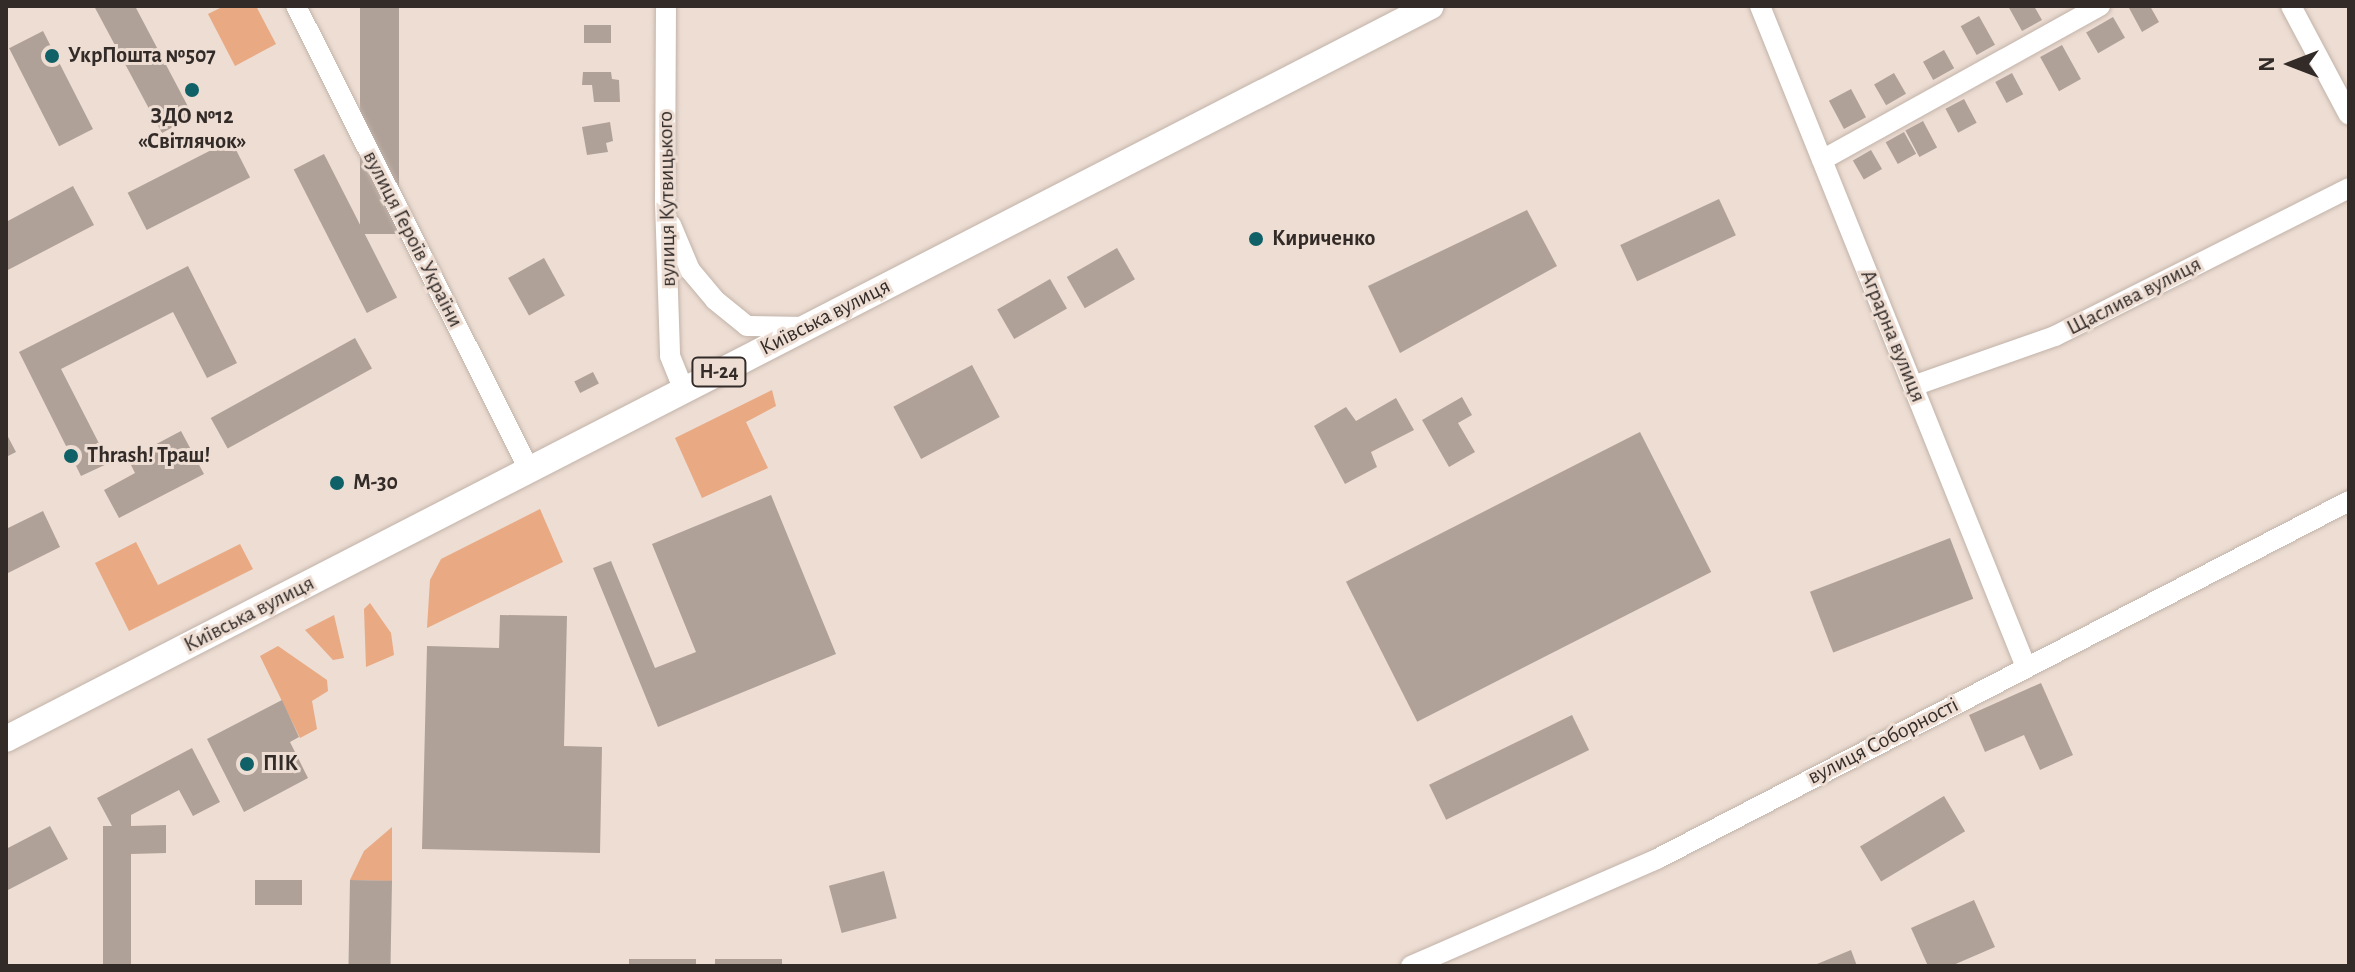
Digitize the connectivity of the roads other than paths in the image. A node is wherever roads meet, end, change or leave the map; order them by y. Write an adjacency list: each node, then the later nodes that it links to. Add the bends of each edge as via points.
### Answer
1 (296, 6): 14 (street, вулиця Героїв України)
2 (666, 6): 10 (street, вулиця Кутвицького)
3 (1431, 6): 11 (main road, Київська вулиця / Н-24)
4 (1760, 6): 8 (street, Аграрна вулиця)
5 (2100, 6): 8 (street)
6 (2291, 6): 7 (street)
7 (2349, 115)
8 (1822, 160): 12 (street, Аграрна вулиця)
9 (2349, 188): 12 (street, Щаслива вулиця, via 2055,336)
10 (665, 202): 11 (street, via 690,270 715,300 747,326); 13 (street, вулиця Кутвицького, via 670,356)
11 (806, 327): 13 (main road, Київська вулиця / Н-24)
12 (1913, 386): 16 (street, Аграрна вулиця)
13 (684, 390): 14 (main road, Київська вулиця / Н-24)
14 (530, 471): 17 (main road, Київська вулиця / Н-24)
15 (2349, 501): 16 (street, вулиця Соборності)
16 (2026, 667): 18 (street, вулиця Соборності, via 1657,859)
17 (6, 739)
18 (1411, 966)

